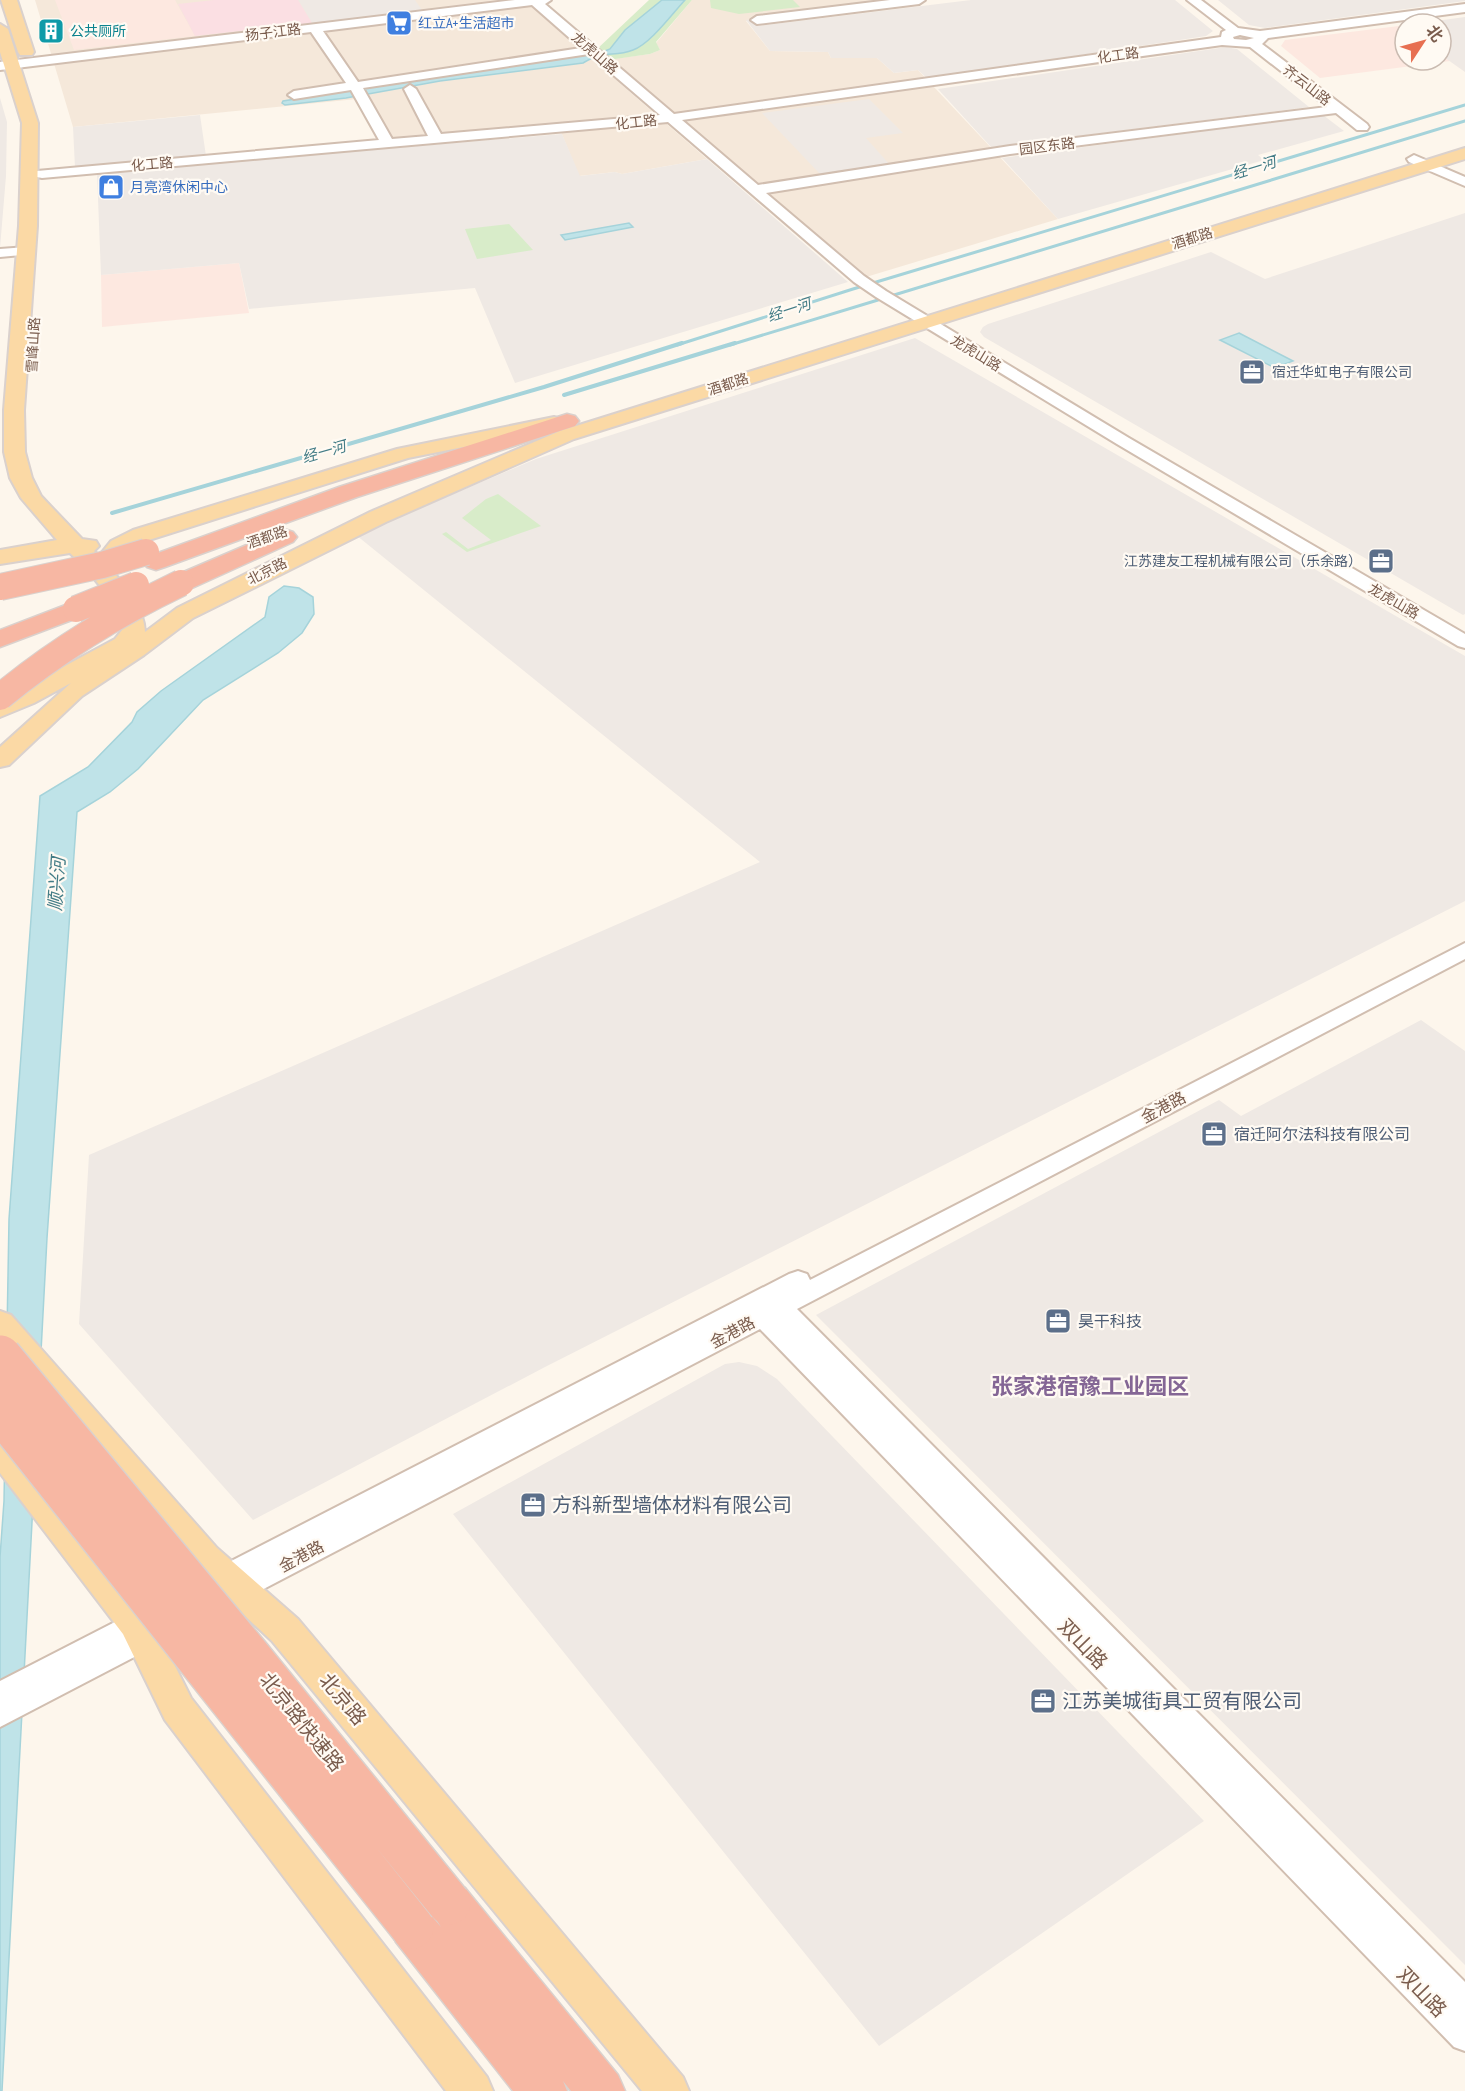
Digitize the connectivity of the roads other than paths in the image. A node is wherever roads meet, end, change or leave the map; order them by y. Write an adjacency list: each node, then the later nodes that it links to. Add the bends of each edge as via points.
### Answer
1 (9, 0): 13 (main road, 雪峰山路)
2 (538, 0): 7 (street, 扬子江路); 11 (street, 龙虎山路)
3 (919, 0): 6 (street)
4 (1193, 0): 9 (street)
5 (1465, 8): 10 (street, 化工路)
6 (756, 20)
7 (314, 27): 13 (street, 扬子江路); 17 (street)
8 (0, 29): 13 (main road, 雪峰山路)
9 (1231, 35): 10 (street, 化工路, via 1247,31); 20 (street, 化工路)
10 (1256, 39): 19 (street, 齐云山路)
11 (592, 50): 12 (street, 龙虎山路); 17 (street)
12 (606, 63): 14 (street); 20 (street, 龙虎山路)
13 (14, 64): 27 (main road, 雪峰山路, via 43,113); 30 (main road, 雪峰山路, via 30,123)
14 (585, 66)
15 (520, 75): 16 (street)
16 (410, 89): 17 (street); 22 (street)
17 (358, 92): 18 (street); 24 (street)
18 (294, 95)
19 (1339, 109): 21 (street, 齐云山路); 29 (street, 园区东路, via 1010,150)
20 (671, 118): 22 (street, 化工路); 29 (street, 龙虎山路)
21 (1362, 127)
22 (437, 140): 24 (street, 化工路)
23 (1465, 143): 26 (main road, 酒都路)
24 (388, 144): 27 (street, 化工路)
25 (1465, 153): 26 (main road, 酒都路)
26 (1420, 162): 28 (street); 32 (main road, 酒都路)
27 (42, 174): 35 (main road, 雪峰山路, via 30,444 42,480)
28 (1465, 182)
29 (756, 190): 32 (street, 龙虎山路, via 859,279)
30 (27, 251): 31 (street); 35 (main road, 雪峰山路, via 15,410 16,462 26,488)
31 (0, 253)
32 (920, 318): 33 (main road, 酒都路); 45 (street, 龙虎山路)
33 (567, 428): 34 (highway, 酒都路); 35 (main road, via 404,453 259,500); 41 (main road, 北京路)
34 (346, 501): 38 (highway); 38 (highway)
35 (86, 547): 36 (main road, via 42,548); 37 (main road, via 77,556); 43 (main road)
36 (0, 557)
37 (0, 567)
38 (163, 567): 39 (highway, bridge, via 102,565); 40 (highway, bridge); 48 (highway, bridge, via 150,597 47,659)
39 (0, 587)
40 (69, 603): 42 (highway); 44 (highway)
41 (185, 613): 43 (main road); 46 (main road, 北京路)
42 (0, 622)
43 (142, 623): 46 (main road, via 149,636); 49 (main road, via 123,644)
44 (0, 639)
45 (1465, 642)
46 (136, 650): 47 (main road, 北京路)
47 (104, 672): 50 (main road); 51 (main road, 北京路, via 74,691)
48 (0, 697)
49 (0, 710)
50 (0, 725)
51 (0, 760)
52 (1465, 934): 54 (street, 金港路)
53 (1465, 950): 54 (street, 金港路)
54 (766, 1305): 61 (street, 金港路); 66 (street, 双山路); 67 (street, 双山路)
55 (0, 1323): 61 (main road, 北京路, via 205,1558)
56 (0, 1341): 59 (highway, bridge)
57 (0, 1357): 59 (highway, 北京路快速路, bridge)
58 (0, 1410): 65 (highway, 北京路快速路, bridge)
59 (56, 1424): 65 (highway, 北京路快速路, bridge, via 247,1654)
60 (0, 1448): 62 (main road)
61 (232, 1583): 62 (street, 金港路); 71 (main road, 北京路, via 285,1630)
62 (139, 1632): 63 (street, 金港路); 64 (street, 金港路); 69 (main road, via 178,1709)
63 (0, 1695)
64 (0, 1715)
65 (431, 1915): 68 (highway, 北京路快速路); 70 (highway, 北京路快速路)
66 (1465, 2004)
67 (1465, 2036)
68 (599, 2084)
69 (472, 2091)
70 (543, 2091)
71 (668, 2091)

